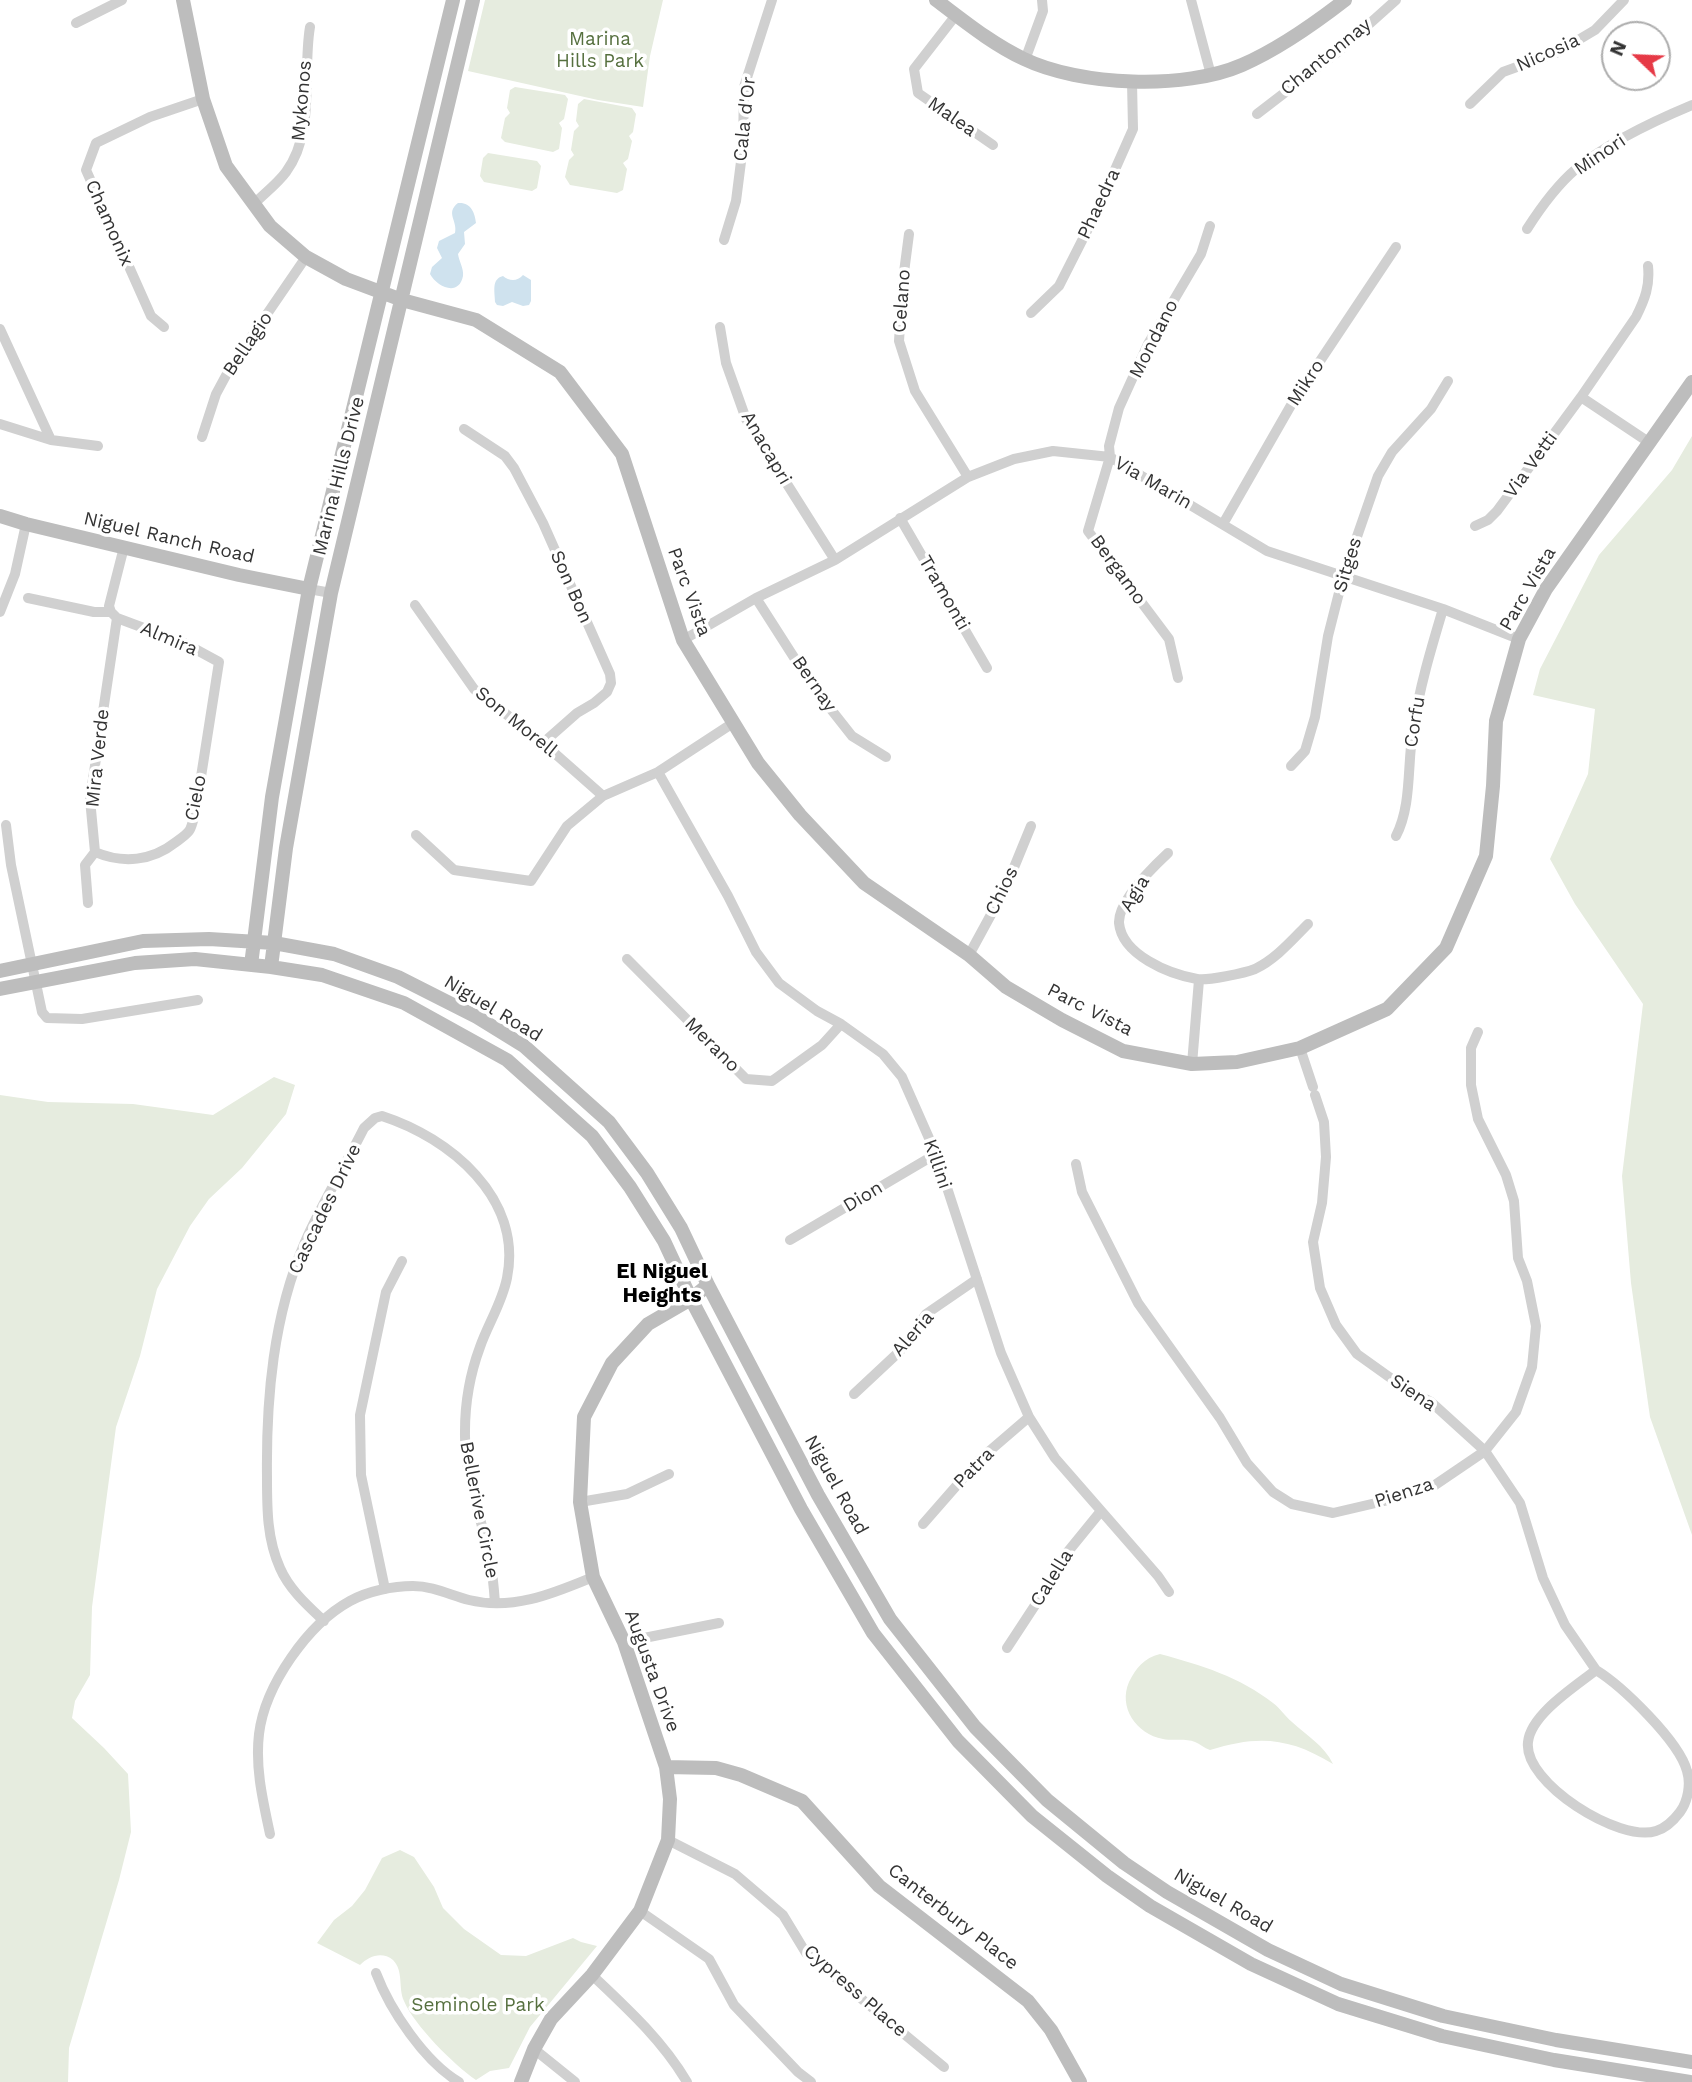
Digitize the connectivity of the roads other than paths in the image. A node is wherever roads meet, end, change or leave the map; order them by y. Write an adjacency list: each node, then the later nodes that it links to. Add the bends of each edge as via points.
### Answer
1 (122, 0): 13 (street)
2 (183, 0): 18 (street, Parc Vista)
3 (453, 0): 31 (street, Marina Hills Drive)
4 (473, 0): 32 (street, Marina Hills Drive)
5 (772, 0): 27 (street, Cala d'Or, via 744,87 736,201)
6 (936, 0): 12 (street)
7 (1042, 0): 15 (street, via 1043,10)
8 (1191, 0): 16 (street)
9 (1345, 0): 16 (street, via 1285,42)
10 (1396, 0): 21 (street, Chantonnay)
11 (1624, 0): 19 (street, Nicosia, via 1595,30 1558,52 1503,72)
12 (956, 15): 15 (street); 22 (street, Malea, via 914,69 918,93)
13 (76, 23)
14 (310, 27): 23 (street, Mykonos, via 299,147 285,174)
15 (1025, 60): 17 (street, via 1077,77)
16 (1211, 75): 17 (street)
17 (1132, 82): 33 (street, Phaedra, via 1133,129 1059,286)
18 (203, 99): 23 (street, Parc Vista, via 226,166); 34 (street, Chamonix, via 150,117 96,143 86,170 151,316)
19 (1470, 104)
20 (1692, 106): 25 (street, Minori, via 1629,136 1578,168)
21 (1257, 114)
22 (993, 145)
23 (255, 202): 29 (street, Parc Vista, via 270,226)
24 (1209, 226): 46 (street, Mondano, via 1201,254 1148,344 1119,408)
25 (1527, 229)
26 (909, 234): 47 (street, Celano, via 899,341 915,391)
27 (724, 240)
28 (1396, 247): 51 (street, Mikro, via 1294,400)
29 (306, 257): 31 (street, Parc Vista); 42 (street, Bellagio, via 230,368)
30 (1648, 266): 39 (street, Via Vetti, via 1650,284 1644,303)
31 (383, 292): 32 (street, Parc Vista); 57 (street, Marina Hills Drive)
32 (402, 300): 58 (street, Marina Hills Drive); 66 (street, Parc Vista, via 477,320 560,372 622,454)
33 (1031, 313)
34 (164, 327)
35 (720, 327): 54 (street, Anacapri, via 726,363 746,419)
36 (0, 329): 43 (street)
37 (1448, 381): 55 (street, Sitges, via 1378,476)
38 (1692, 382): 44 (street, Parc Vista)
39 (1581, 397): 44 (street); 52 (street, Via Vetti, via 1497,511)
40 (0, 424): 43 (street)
41 (464, 429): 71 (street, Son Bon, via 505,456 514,468 610,674 607,692)
42 (202, 437)
43 (51, 440): 45 (street)
44 (1650, 443): 65 (street, Parc Vista, via 1546,589)
45 (98, 446)
46 (1110, 457): 47 (street, Via Marin, via 1053,451 1014,459); 51 (street, Via Marin); 69 (street, Bergamo, via 1088,531 1169,639)
47 (968, 477): 49 (street, Via Marin)
48 (0, 516): 50 (street, Niguel Ranch Road)
49 (900, 518): 54 (street, Via Marin); 68 (street, Tramonti)
50 (26, 524): 53 (street, Niguel Ranch Road); 56 (street, via 15,575)
51 (1223, 524): 55 (street, Via Marin, via 1267,551)
52 (1475, 526)
53 (124, 547): 57 (street, Niguel Ranch Road); 64 (street, Mira Verde, via 109,606)
54 (835, 560): 60 (street, Via Marin)
55 (1343, 577): 62 (street, Via Marin); 73 (street, Sitges, via 1315,717 1305,751)
56 (4, 589): 63 (street)
57 (309, 589): 58 (street, Niguel Ranch Road); 85 (street, Marina Hills Drive, via 272,797)
58 (331, 593): 86 (street, Marina Hills Drive)
59 (28, 598): 64 (street)
60 (757, 598): 66 (street, Via Marin); 72 (street, Bernay, via 811,684 852,736)
61 (415, 605): 71 (street, Son Morell, via 474,689)
62 (1443, 610): 65 (street, Via Marin); 79 (street, Corfu, via 1419,693 1405,812)
63 (0, 612)
64 (114, 615): 67 (street, Almira); 80 (street, Mira Verde, via 90,799)
65 (1519, 639): 99 (street, Parc Vista, via 1496,721 1486,856 1447,948 1387,1009)
66 (683, 640): 70 (street, Parc Vista)
67 (219, 662): 80 (street, Cielo, via 189,832 151,857 110,858)
68 (987, 668)
69 (1178, 678)
70 (733, 723): 74 (street); 87 (street, Parc Vista, via 800,815 864,883)
71 (543, 743): 75 (street, Son Morell)
72 (886, 757)
73 (1292, 766)
74 (658, 772): 75 (street); 97 (street, Killini, via 771,973 817,1011)
75 (603, 796): 78 (street, via 566,826 531,881 454,870)
76 (6, 825): 82 (street)
77 (1031, 826): 87 (street, Chios, via 1006,887)
78 (416, 835)
79 (1396, 836)
80 (95, 852): 83 (street, Mira Verde, via 85,865)
81 (1168, 853): 93 (street, Agia, via 1140,882 1119,924 1136,954)
82 (6, 866): 89 (street)
83 (88, 903)
84 (1308, 924): 93 (street, via 1271,960 1253,970)
85 (253, 941): 86 (street, Niguel Road); 89 (street, Niguel Road, via 143,941); 90 (street, Marina Hills Drive)
86 (274, 943): 91 (street, Marina Hills Drive); 107 (street, Niguel Road, via 334,954 398,976 524,1046 609,1122 681,1228)
87 (969, 955): 100 (street, Parc Vista, via 1006,986 1123,1051)
88 (626, 959): 97 (street, Merano, via 746,1079 772,1080 822,1045)
89 (33, 964): 92 (street, Niguel Road); 94 (street)
90 (251, 965): 91 (street, Niguel Road); 94 (street, Niguel Road, via 195,959 135,963)
91 (271, 967): 108 (street, Niguel Road, via 322,975 404,1003 507,1060 592,1136 664,1241)
92 (0, 971)
93 (1199, 980): 100 (street)
94 (37, 982): 95 (street, Niguel Road); 96 (street, via 41,1012 47,1018 82,1019)
95 (0, 989)
96 (198, 1000)
97 (841, 1024): 102 (street, Killini, via 908,1077)
98 (1478, 1032): 111 (street, Pienza, via 1471,1048 1471,1085 1478,1119 1514,1201 1518,1258 1536,1326 1532,1367 1516,1412)
99 (1300, 1048): 100 (street, Parc Vista, via 1237,1062); 111 (street, Siena, via 1324,1122 1322,1203 1313,1242 1320,1288 1336,1325 1357,1354 1431,1402)
100 (1192, 1064)
101 (374, 1118): 119 (street, Bellerive Circle, via 382,1116 410,1128 465,1162 500,1210 508,1242 508,1276 480,1346 468,1390 465,1432 467,1469 491,1562); 120 (street, Cascades Drive, via 364,1128 305,1241 290,1281 269,1391 267,1518 272,1545 292,1590)
102 (936, 1154): 104 (street, Dion); 106 (street, Killini)
103 (1076, 1164): 111 (street, Pienza, via 1082,1192 1138,1303 1247,1463 1273,1492 1292,1504 1333,1513 1432,1487)
104 (790, 1240)
105 (402, 1261): 117 (street, via 386,1293 360,1415 361,1475)
106 (977, 1279): 109 (street, Aleria, via 926,1314 900,1351); 110 (street, Killini)
107 (708, 1285): 108 (street, Augusta Drive); 131 (street, Niguel Road, via 818,1495 890,1619 975,1727 1046,1800 1167,1892 1280,1956 1341,1984 1443,2017)
108 (691, 1299): 113 (street, Augusta Drive, via 648,1324 612,1363 584,1417); 133 (street, Niguel Road, via 801,1509 873,1633 958,1741 1032,1816 1150,1906 1263,1970 1338,2004 1442,2036)
109 (854, 1394)
110 (1029, 1418): 114 (street, Killini, via 1055,1458); 115 (street, Patra, via 979,1460)
111 (1485, 1451): 124 (street, Siena, via 1520,1503 1543,1578 1565,1625)
112 (668, 1474): 113 (street, via 627,1494)
113 (580, 1502): 116 (street, Augusta Drive)
114 (1101, 1511): 118 (street, Killini); 123 (street, Calella, via 1066,1554)
115 (923, 1524)
116 (593, 1577): 119 (street, via 541,1598); 122 (street, Augusta Drive)
117 (384, 1589): 119 (street, via 414,1586); 120 (street, via 351,1600)
118 (1169, 1592)
119 (495, 1603)
120 (324, 1621): 126 (street, via 280,1674 266,1704 258,1768)
121 (719, 1623): 122 (street)
122 (624, 1642): 125 (street, Augusta Drive)
123 (1007, 1648)
124 (1596, 1670): 124 (street, Siena, via 1543,1713 1528,1742 1530,1755 1539,1774 1558,1793 1597,1818 1630,1832 1655,1832 1671,1823 1683,1808 1689,1790 1687,1770 1648,1715)
125 (666, 1767): 127 (street, Augusta Drive); 141 (street, Canterbury Place, via 716,1768 802,1801 879,1886 1028,2001 1051,2030)
126 (270, 1834)
127 (668, 1840): 128 (street, Augusta Drive); 135 (street, Cypress Place, via 734,1874 783,1915 806,1953)
128 (639, 1911): 130 (street, Augusta Drive); 140 (street, via 709,1959 734,2005)
129 (376, 1973): 136 (street, via 383,1994 410,2033)
130 (592, 1975): 132 (street, Augusta Drive, via 551,2019); 139 (street, via 639,2018)
131 (1556, 2040): 133 (street); 134 (street, Niguel Road)
132 (534, 2049): 137 (street, Augusta Drive); 138 (street)
133 (1554, 2060): 142 (street, Niguel Road)
134 (1692, 2062)
135 (944, 2067)
136 (459, 2082)
137 (521, 2082)
138 (575, 2082)
139 (688, 2082)
140 (811, 2082)
141 (1080, 2082)
142 (1690, 2082)

